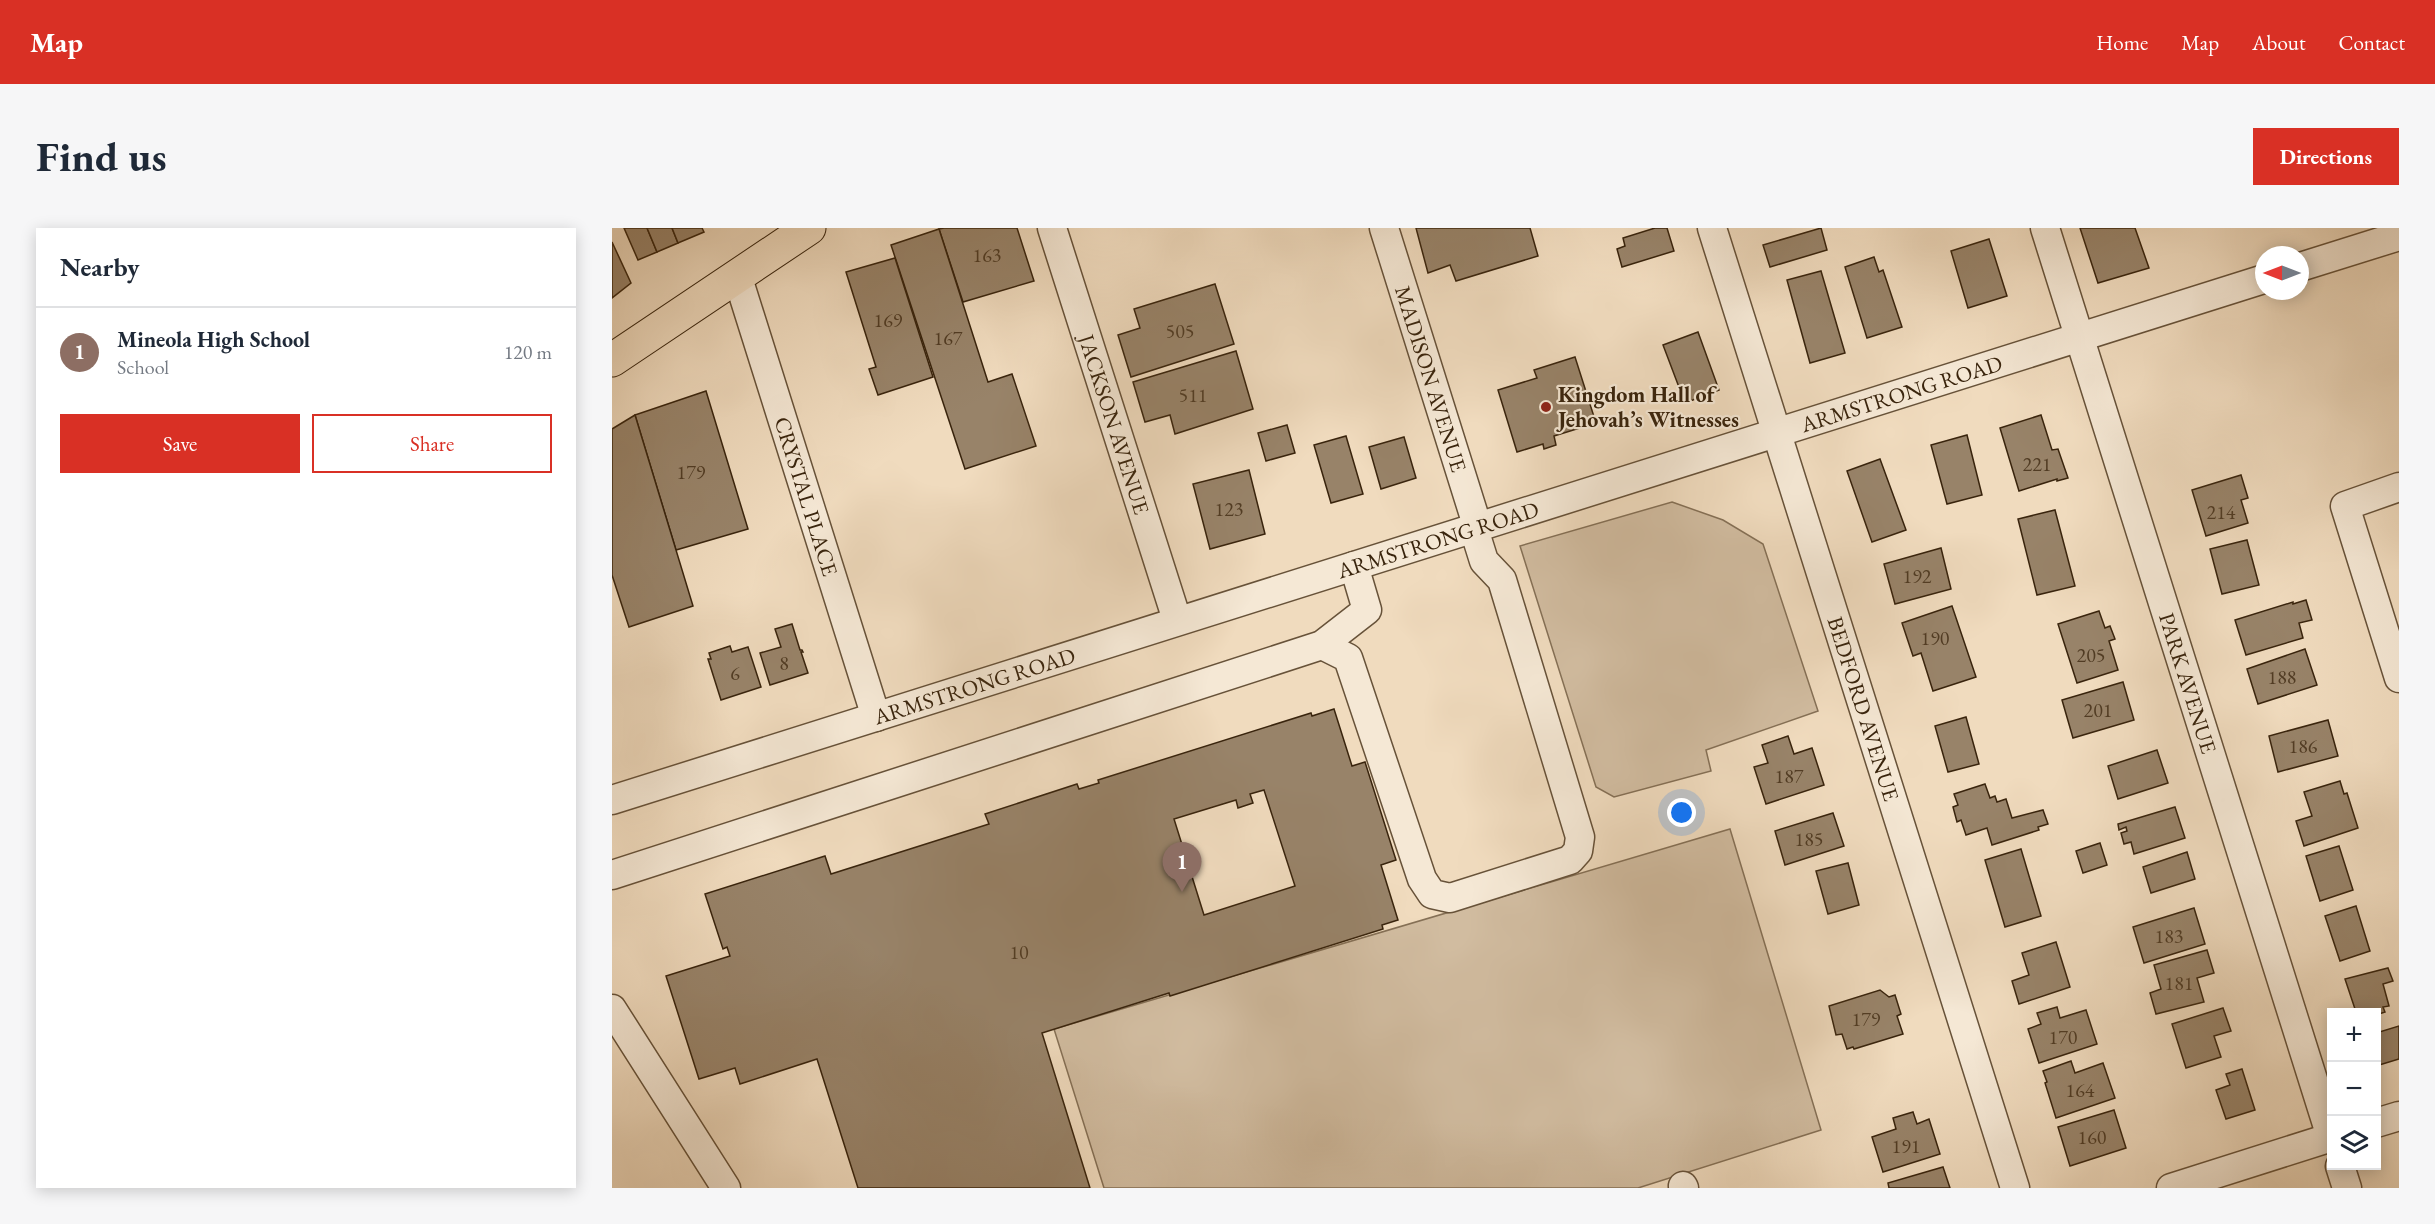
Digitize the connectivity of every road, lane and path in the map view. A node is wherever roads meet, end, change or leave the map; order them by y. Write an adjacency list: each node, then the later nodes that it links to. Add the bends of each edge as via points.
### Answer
1 (809, 228): 8 (main road)
2 (1052, 228): 16 (street, JACKSON AVENUE)
3 (1384, 228): 14 (street, MADISON AVENUE)
4 (1712, 228): 12 (street, BEDFORD AVENUE)
5 (2045, 228): 10 (street, PARK AVENUE)
6 (2397, 236): 7 (street)
7 (2309, 264)
8 (737, 276): 11 (main road); 19 (street, CRYSTAL PLACE)
9 (2255, 282): 10 (street, ARMSTRONG ROAD)
10 (2079, 337): 12 (street, ARMSTRONG ROAD); 25 (street, PARK AVENUE)
11 (612, 360)
12 (1777, 433): 14 (street, ARMSTRONG ROAD); 29 (street, BEDFORD AVENUE)
13 (2397, 495): 18 (street, via 2345,506)
14 (1476, 528): 15 (street, ARMSTRONG ROAD); 17 (street, MADISON AVENUE, via 1484,561 1502,580 1580,837 1578,851 1570,860 1450,898 1432,894 1422,879 1348,658)
15 (1354, 566): 16 (street, ARMSTRONG ROAD); 17 (street, via 1367,610)
16 (1177, 620): 19 (street, ARMSTRONG ROAD)
17 (1322, 645): 21 (street)
18 (2399, 678)
19 (876, 717): 20 (street, ARMSTRONG ROAD)
20 (612, 800)
21 (612, 875)
22 (612, 1009): 28 (street)
23 (2399, 1116): 24 (street)
24 (2381, 1121)
25 (2327, 1125)
26 (2327, 1139): 30 (street)
27 (2341, 1170): 31 (street)
28 (726, 1188)
29 (2015, 1188)
30 (2171, 1188)
31 (2347, 1188)

